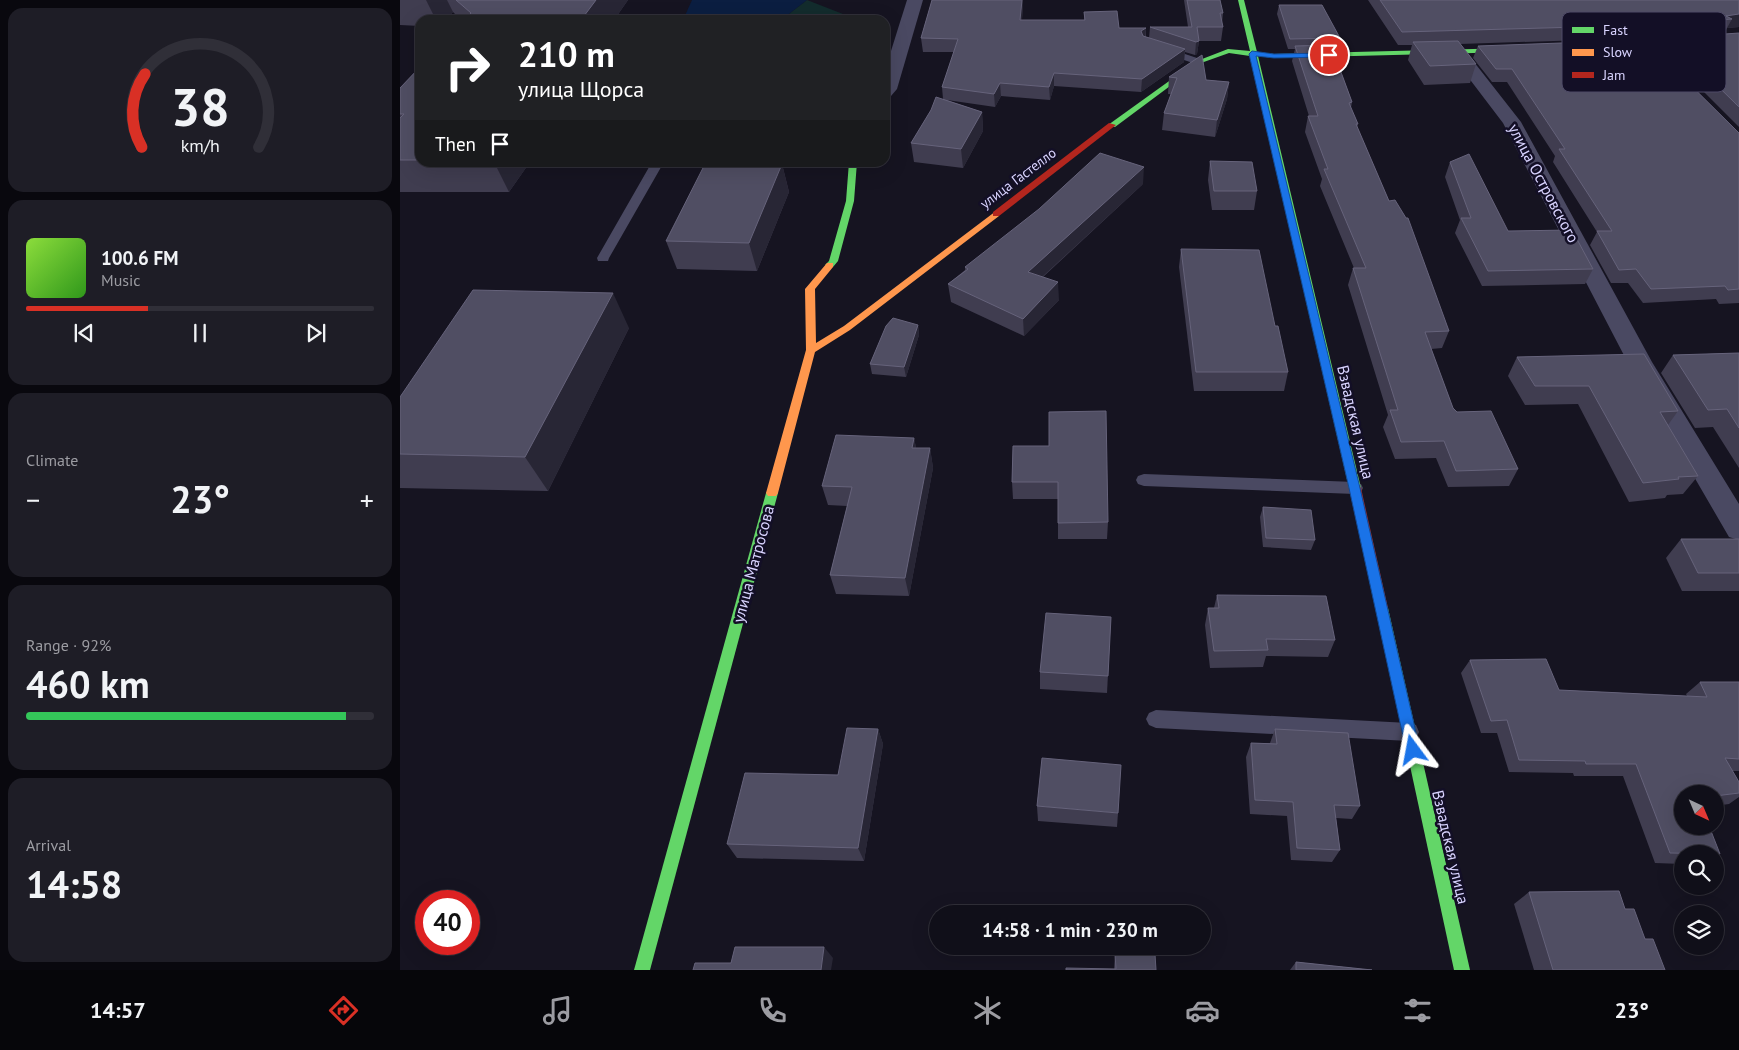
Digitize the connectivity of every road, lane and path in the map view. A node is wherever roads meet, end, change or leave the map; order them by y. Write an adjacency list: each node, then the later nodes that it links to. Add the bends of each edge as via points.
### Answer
1 (915, 0): 10 (street)
2 (1240, 0): 8 (street, Взвадская улица)
3 (1739, 38): 4 (street)
4 (1726, 39)
5 (1154, 47): 9 (lane)
6 (1526, 50): 7 (street, улица Гастелло)
7 (1457, 52): 8 (street, улица Гастелло); 17 (street, улица Островского, via 1512,122 1640,363)
8 (1252, 54): 9 (street, улица Гастелло, via 1228,52); 16 (street, Взвадская улица)
9 (1200, 62): 14 (street, улица Гастелло, via 1146,99 847,328)
10 (890, 82)
11 (655, 167): 13 (lane)
12 (853, 167): 14 (street, улица Матросова, via 850,201 833,261 810,289)
13 (603, 258)
14 (811, 350): 20 (street, улица Матросова)
15 (1144, 480): 16 (lane)
16 (1355, 488): 19 (street, Взвадская улица)
17 (1739, 529)
18 (1156, 719): 19 (lane)
19 (1409, 732): 21 (street, Взвадская улица)
20 (642, 970)
21 (1462, 970)

